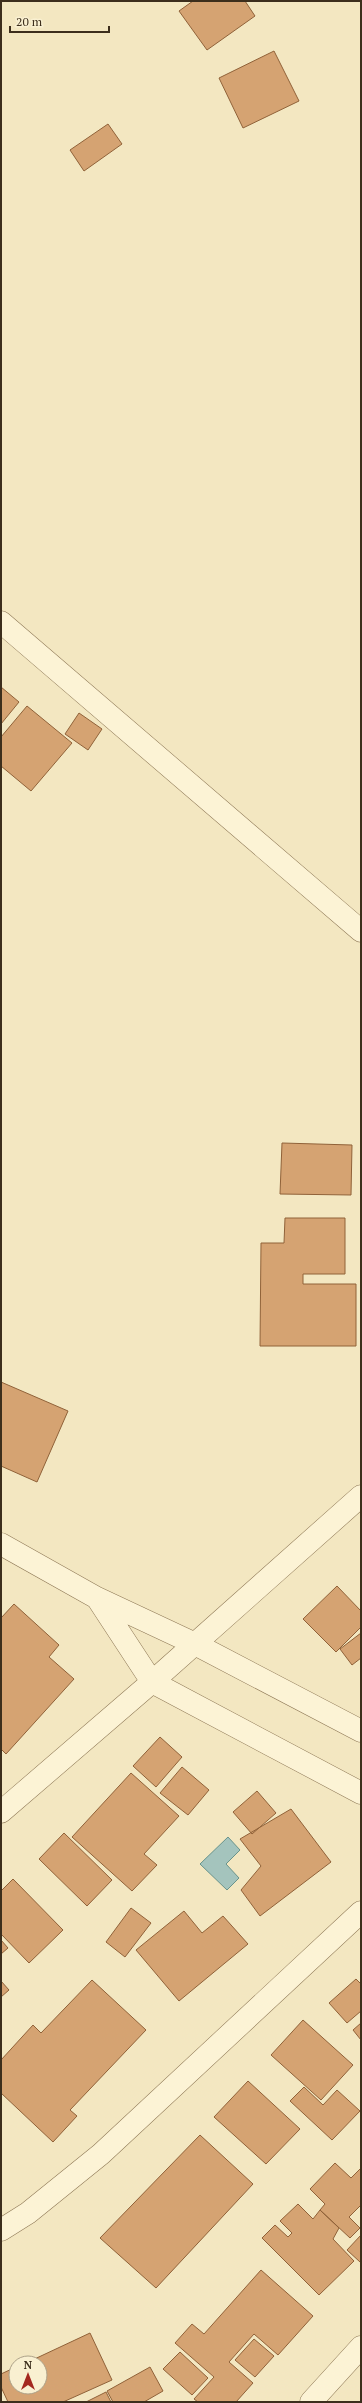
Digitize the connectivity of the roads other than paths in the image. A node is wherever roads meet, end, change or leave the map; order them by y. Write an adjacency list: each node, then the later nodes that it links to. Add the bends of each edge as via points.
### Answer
1 (1, 622): 2 (street)
2 (361, 931)
3 (361, 1496): 6 (street)
4 (1, 1544): 5 (street)
5 (97, 1598): 6 (street); 7 (street)
6 (193, 1643): 7 (street); 8 (street)
7 (152, 1682): 9 (street); 10 (street)
8 (361, 1731)
9 (361, 1793)
10 (1, 1812)
11 (361, 1912): 12 (street, via 101,2154 28,2213)
12 (1, 2230)
13 (361, 2347): 14 (street)
14 (311, 2402)

